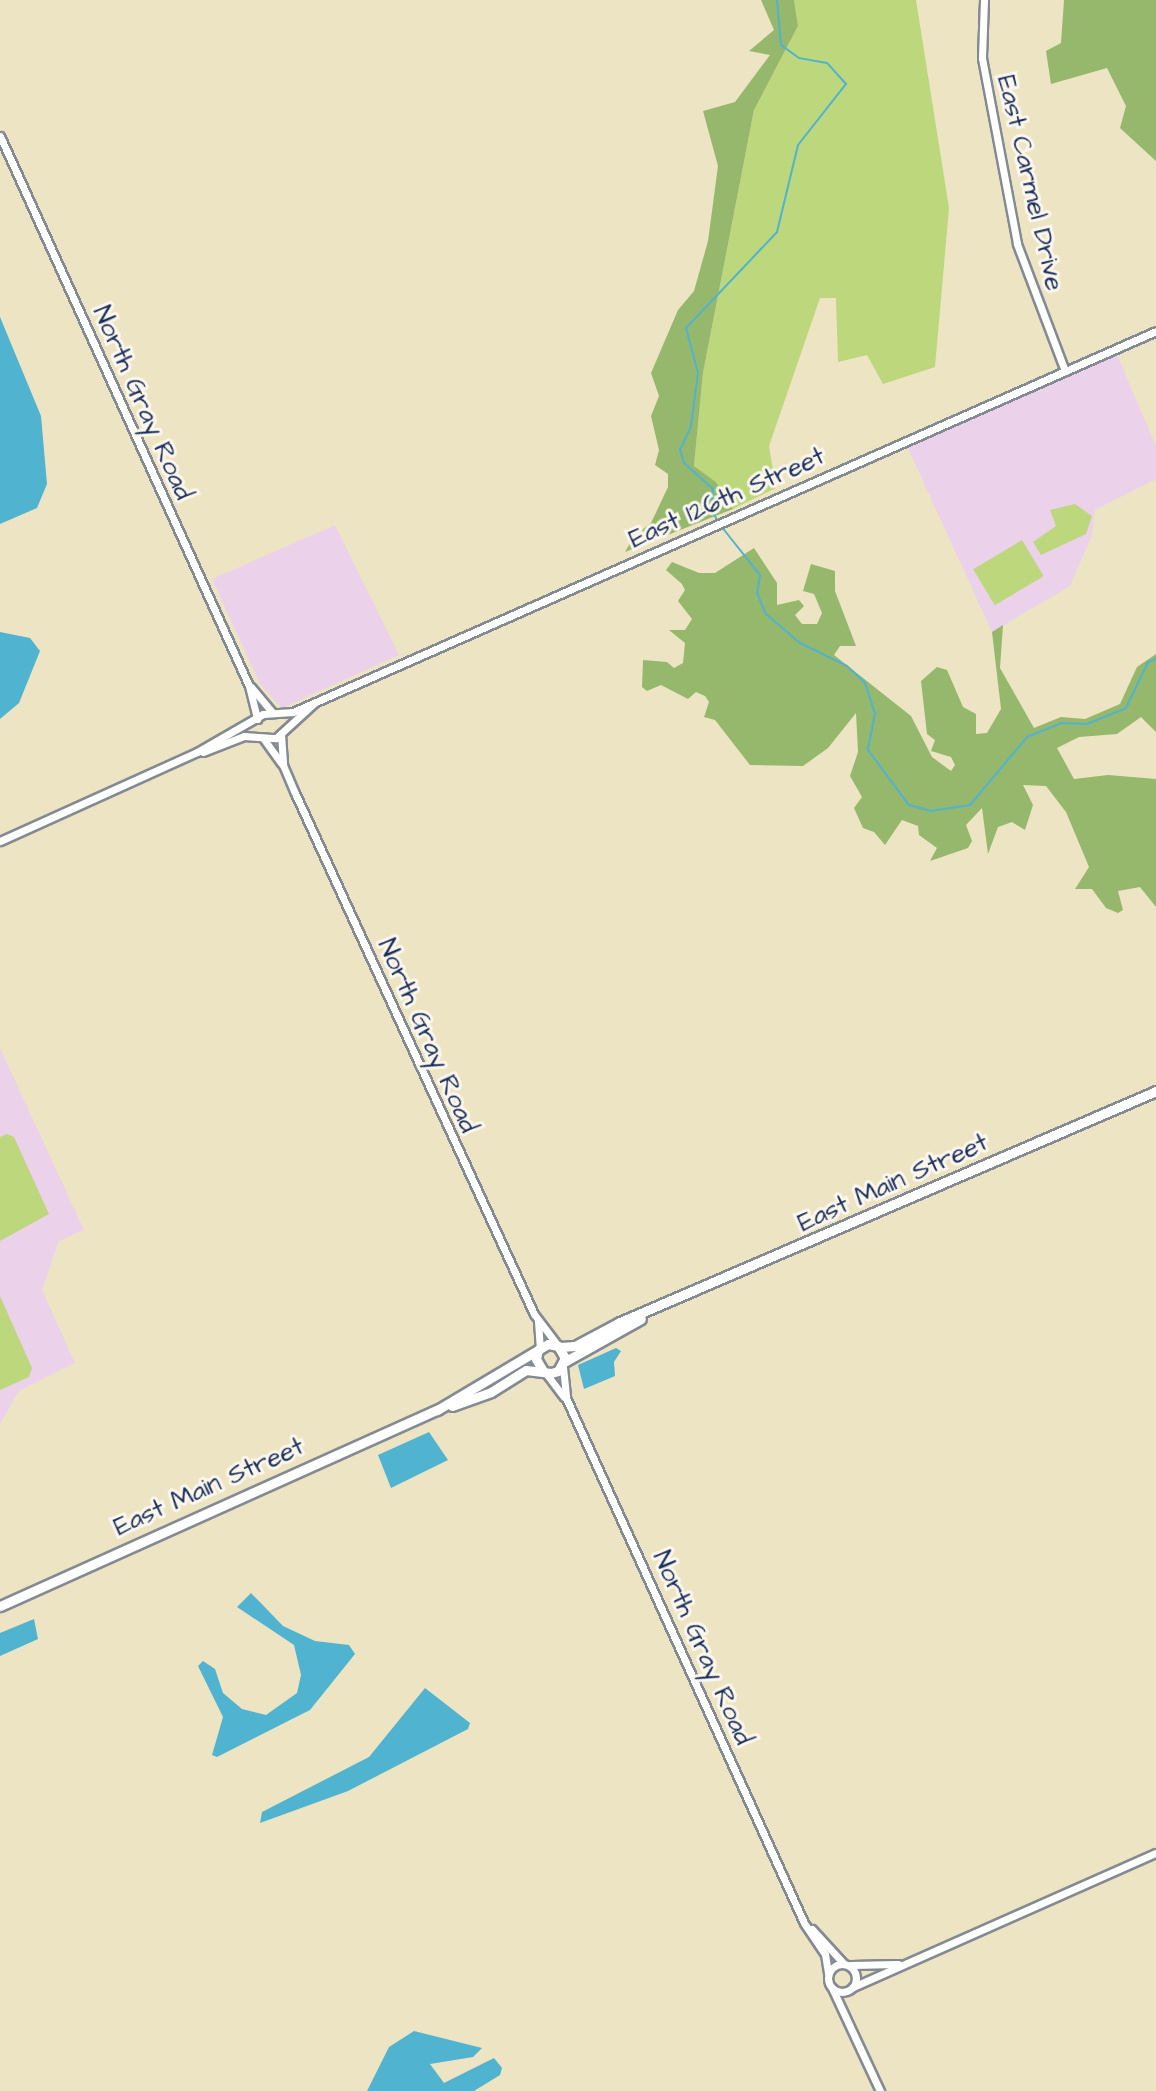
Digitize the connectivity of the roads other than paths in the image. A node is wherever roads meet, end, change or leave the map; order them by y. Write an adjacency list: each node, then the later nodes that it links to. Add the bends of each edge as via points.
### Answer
1 (984, 0): 4 (street, East Carmel Drive, via 982,58 1017,244)
2 (0, 136): 5 (street, North Gray Road)
3 (1156, 331): 4 (street, East 126th Street)
4 (1065, 371): 6 (street, East 126th Street)
5 (249, 686): 7 (street, North Gray Road); 8 (street, North Gray Road)
6 (314, 703): 7 (street, East 126th Street); 9 (street, East 126th Street)
7 (273, 713): 8 (street, East 126th Street); 9 (street, North Gray Road, via 282,722)
8 (257, 719): 10 (street, North Gray Road); 11 (street)
9 (281, 734): 10 (street); 12 (street, North Gray Road)
10 (262, 738): 11 (street, via 244,736); 12 (street, North Gray Road)
11 (197, 752): 13 (street)
12 (283, 765): 16 (street, North Gray Road)
13 (0, 841)
14 (1156, 1091): 15 (main road, East Main Street)
15 (647, 1314): 17 (main road, East Main Street, via 575,1346); 19 (main road, East Main Street)
16 (538, 1321): 17 (street, North Gray Road); 18 (street, North Gray Road)
17 (559, 1347): 18 (main road, East Main Street); 19 (main road)
18 (539, 1349): 20 (main road, via 536,1359); 22 (main road, East Main Street)
19 (564, 1364): 20 (main road, East Main Street); 21 (street, North Gray Road)
20 (544, 1371): 21 (street, North Gray Road); 22 (main road, East Main Street, via 526,1370 486,1394)
21 (566, 1398): 25 (street, North Gray Road)
22 (437, 1410): 23 (main road, East Main Street)
23 (0, 1606)
24 (1156, 1853): 26 (street)
25 (801, 1914): 27 (street, North Gray Road); 28 (street, North Gray Road, via 825,1954)
26 (911, 1961): 27 (street, via 879,1968); 30 (street)
27 (846, 1964): 28 (street); 30 (street, via 856,1975)
28 (828, 1973): 29 (street, North Gray Road)
29 (832, 1988): 30 (street); 31 (street)
30 (851, 1988): 31 (street)
31 (846, 2015): 32 (street)
32 (880, 2091)

